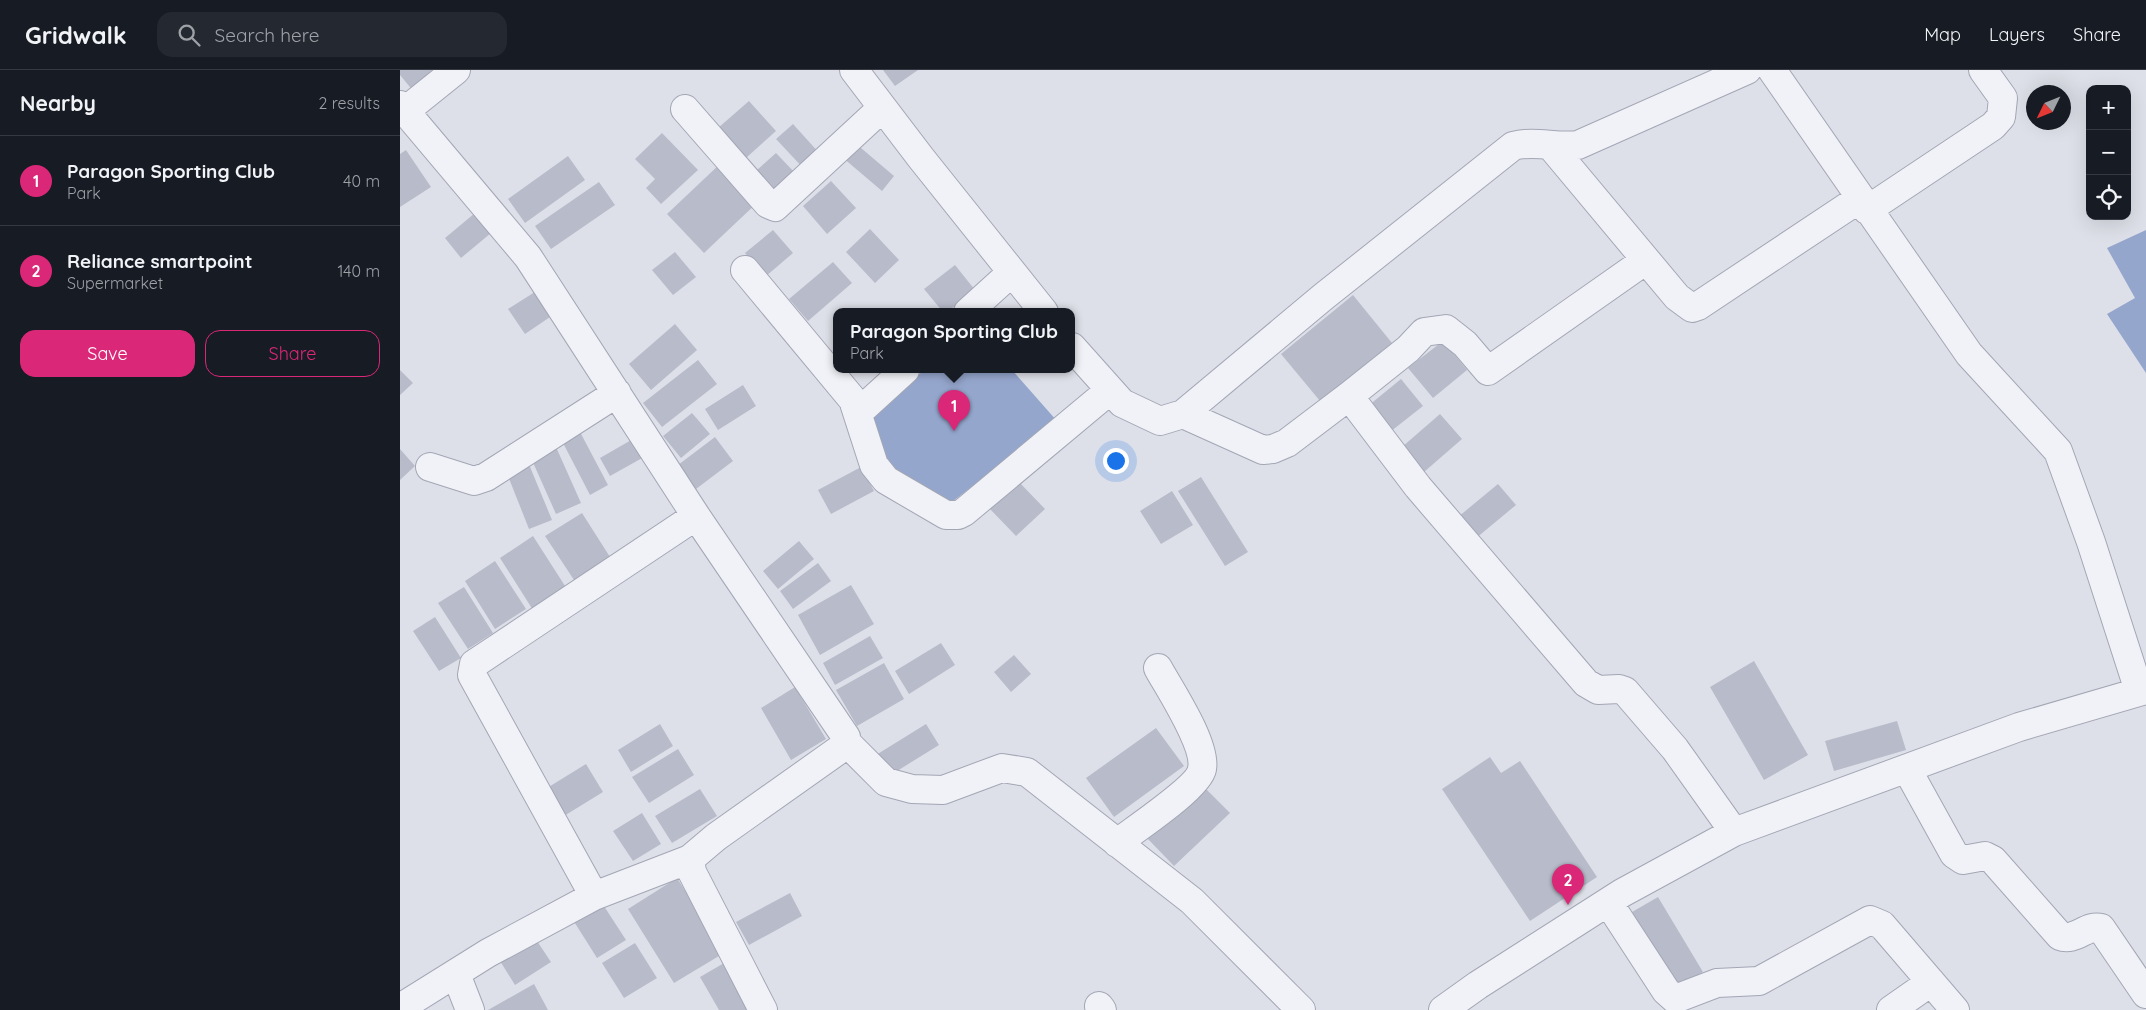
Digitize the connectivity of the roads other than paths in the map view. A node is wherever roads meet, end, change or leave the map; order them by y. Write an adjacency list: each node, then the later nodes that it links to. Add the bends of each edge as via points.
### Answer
1 (456, 70): 6 (street)
2 (854, 70): 7 (street)
3 (1747, 70): 9 (street, via 1593,140 1578,145)
4 (1772, 70): 10 (street)
5 (1983, 70): 10 (street, via 2003,98 2001,117 1994,126)
6 (403, 108): 19 (street, via 528,257)
7 (882, 108): 8 (street, via 775,207 768,204); 13 (street)
8 (685, 109)
9 (1550, 145): 11 (street); 22 (street, via 1528,143 1513,146 1323,297)
10 (1863, 205): 11 (street, via 1692,308); 26 (street, via 1968,354 2058,451)
11 (1646, 260): 20 (street, via 1488,371 1465,344 1446,329 1424,332)
12 (745, 270): 21 (street, via 848,393)
13 (1012, 272): 14 (street); 15 (street)
14 (972, 308)
15 (1041, 308)
16 (1075, 351): 18 (street)
17 (902, 373): 21 (street)
18 (1109, 391): 21 (street, via 964,512 952,516 895,486 880,473 874,465); 22 (street, via 1122,403 1160,421)
19 (617, 393): 23 (street, via 486,477 474,481); 24 (street)
20 (1348, 396): 22 (street, via 1287,443 1273,449 1263,450); 29 (street, via 1418,487 1586,683 1598,690 1625,691 1651,719)
21 (859, 412)
22 (1183, 414)
23 (430, 467)
24 (696, 516): 27 (street, via 846,737); 32 (street, via 474,664 472,671)
25 (1158, 668): 30 (street, via 1196,736 1202,768 1193,784)
26 (2142, 690): 28 (street, via 2020,727)
27 (846, 742): 30 (street, via 886,782 912,789 943,790 1002,768 1027,772); 31 (street)
28 (1907, 769): 29 (street); 36 (street, via 1954,854 1963,860 1985,856 1994,860 2060,936 2069,938 2094,927 2101,928)
29 (1734, 832): 33 (street)
30 (1117, 843): 40 (street, via 1192,901)
31 (690, 859): 32 (street); 39 (street, via 692,872)
32 (594, 896): 34 (street, via 488,953)
33 (1608, 902): 35 (street, via 1666,991 1675,999 1717,983 1759,981 1870,920 1882,925); 41 (street)
34 (456, 974): 37 (street); 38 (street)
35 (1931, 982): 42 (street); 43 (street)
36 (2146, 994)
37 (400, 1008)
38 (470, 1010)
39 (763, 1010)
40 (1301, 1010)
41 (1443, 1010)
42 (1891, 1010)
43 (1955, 1010)

